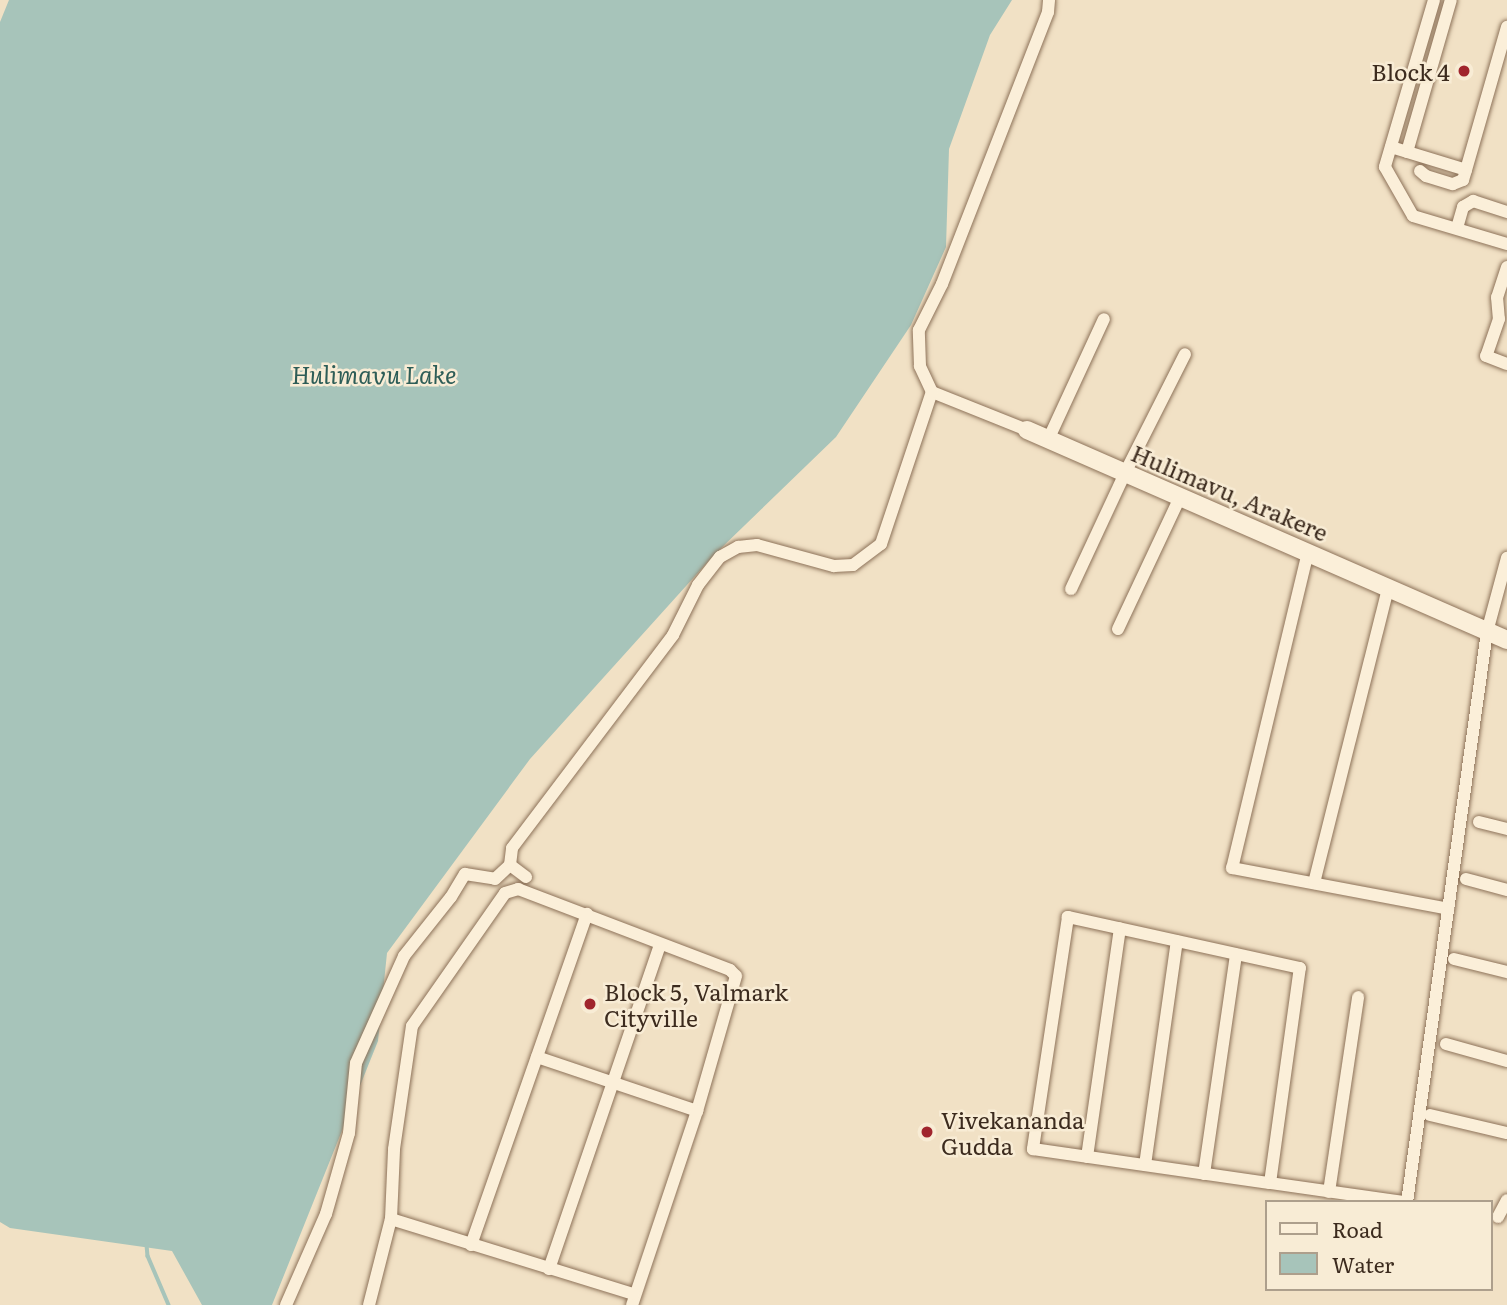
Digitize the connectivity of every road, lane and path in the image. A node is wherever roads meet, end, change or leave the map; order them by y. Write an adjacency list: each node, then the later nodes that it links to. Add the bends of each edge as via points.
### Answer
1 (1049, 0): 16 (street, via 942,285 919,330 919,366)
2 (1434, 0): 5 (street)
3 (1451, 0): 6 (street)
4 (1507, 27): 7 (street)
5 (1391, 147): 6 (street); 10 (street, via 1385,167 1413,216)
6 (1407, 152): 7 (street)
7 (1466, 170): 8 (street, via 1457,184)
8 (1420, 171)
9 (1507, 212): 10 (street, via 1468,202)
10 (1457, 228): 11 (street)
11 (1507, 244)
12 (1507, 267): 15 (street, via 1497,297 1499,319 1486,356)
13 (1104, 319): 18 (street)
14 (1185, 354): 19 (street)
15 (1507, 364)
16 (932, 393): 17 (street, Hulimavu, Arakere); 30 (street, via 881,544 853,565 834,566 757,545 738,547 720,557 698,586 673,635 512,848)
17 (1027, 430): 18 (street, Hulimavu, Arakere)
18 (1048, 440): 19 (street, Hulimavu, Arakere)
19 (1125, 473): 20 (street, Hulimavu, Arakere); 24 (street)
20 (1180, 496): 21 (street, Hulimavu, Arakere); 25 (street)
21 (1308, 552): 23 (street, Hulimavu, Arakere); 33 (street, via 1232,868)
22 (1507, 558): 26 (street)
23 (1388, 588): 26 (street, Hulimavu, Arakere); 33 (street)
24 (1071, 589)
25 (1118, 629)
26 (1486, 632): 27 (street, Hulimavu, Arakere); 35 (street)
27 (1507, 640)
28 (1479, 821): 29 (street)
29 (1507, 829)
30 (510, 865): 31 (street); 64 (street, via 495,879 465,874 404,956 356,1063 349,1133 326,1214)
31 (526, 877)
32 (1466, 879): 34 (street)
33 (1314, 883): 35 (street)
34 (1507, 890)
35 (1448, 909): 57 (street)
36 (587, 914): 39 (street); 45 (street); 60 (street, via 518,888 508,889 416,1019 394,1149)
37 (1120, 928): 38 (street); 51 (street); 51 (street, via 1068,917 1033,1149)
38 (1177, 941): 40 (street); 52 (street)
39 (660, 944): 47 (street); 48 (street, via 736,976)
40 (1236, 954): 53 (street); 54 (street, via 1300,968)
41 (1454, 959): 42 (street)
42 (1507, 972)
43 (1358, 997): 55 (street)
44 (1446, 1044): 46 (street)
45 (537, 1057): 47 (street); 61 (street)
46 (1507, 1061)
47 (612, 1083): 48 (street); 62 (street)
48 (696, 1111): 63 (street)
49 (1430, 1115): 50 (street)
50 (1507, 1133)
51 (1087, 1157): 52 (street)
52 (1145, 1165): 53 (street)
53 (1204, 1174): 54 (street)
54 (1270, 1183): 55 (street)
55 (1329, 1192): 56 (street)
56 (1390, 1200)
57 (1405, 1200)
58 (1507, 1200): 59 (street)
59 (1498, 1217)
60 (391, 1219): 61 (street); 65 (street)
61 (471, 1245): 62 (street)
62 (549, 1269): 63 (street)
63 (633, 1300)
64 (286, 1305)
65 (369, 1305)

